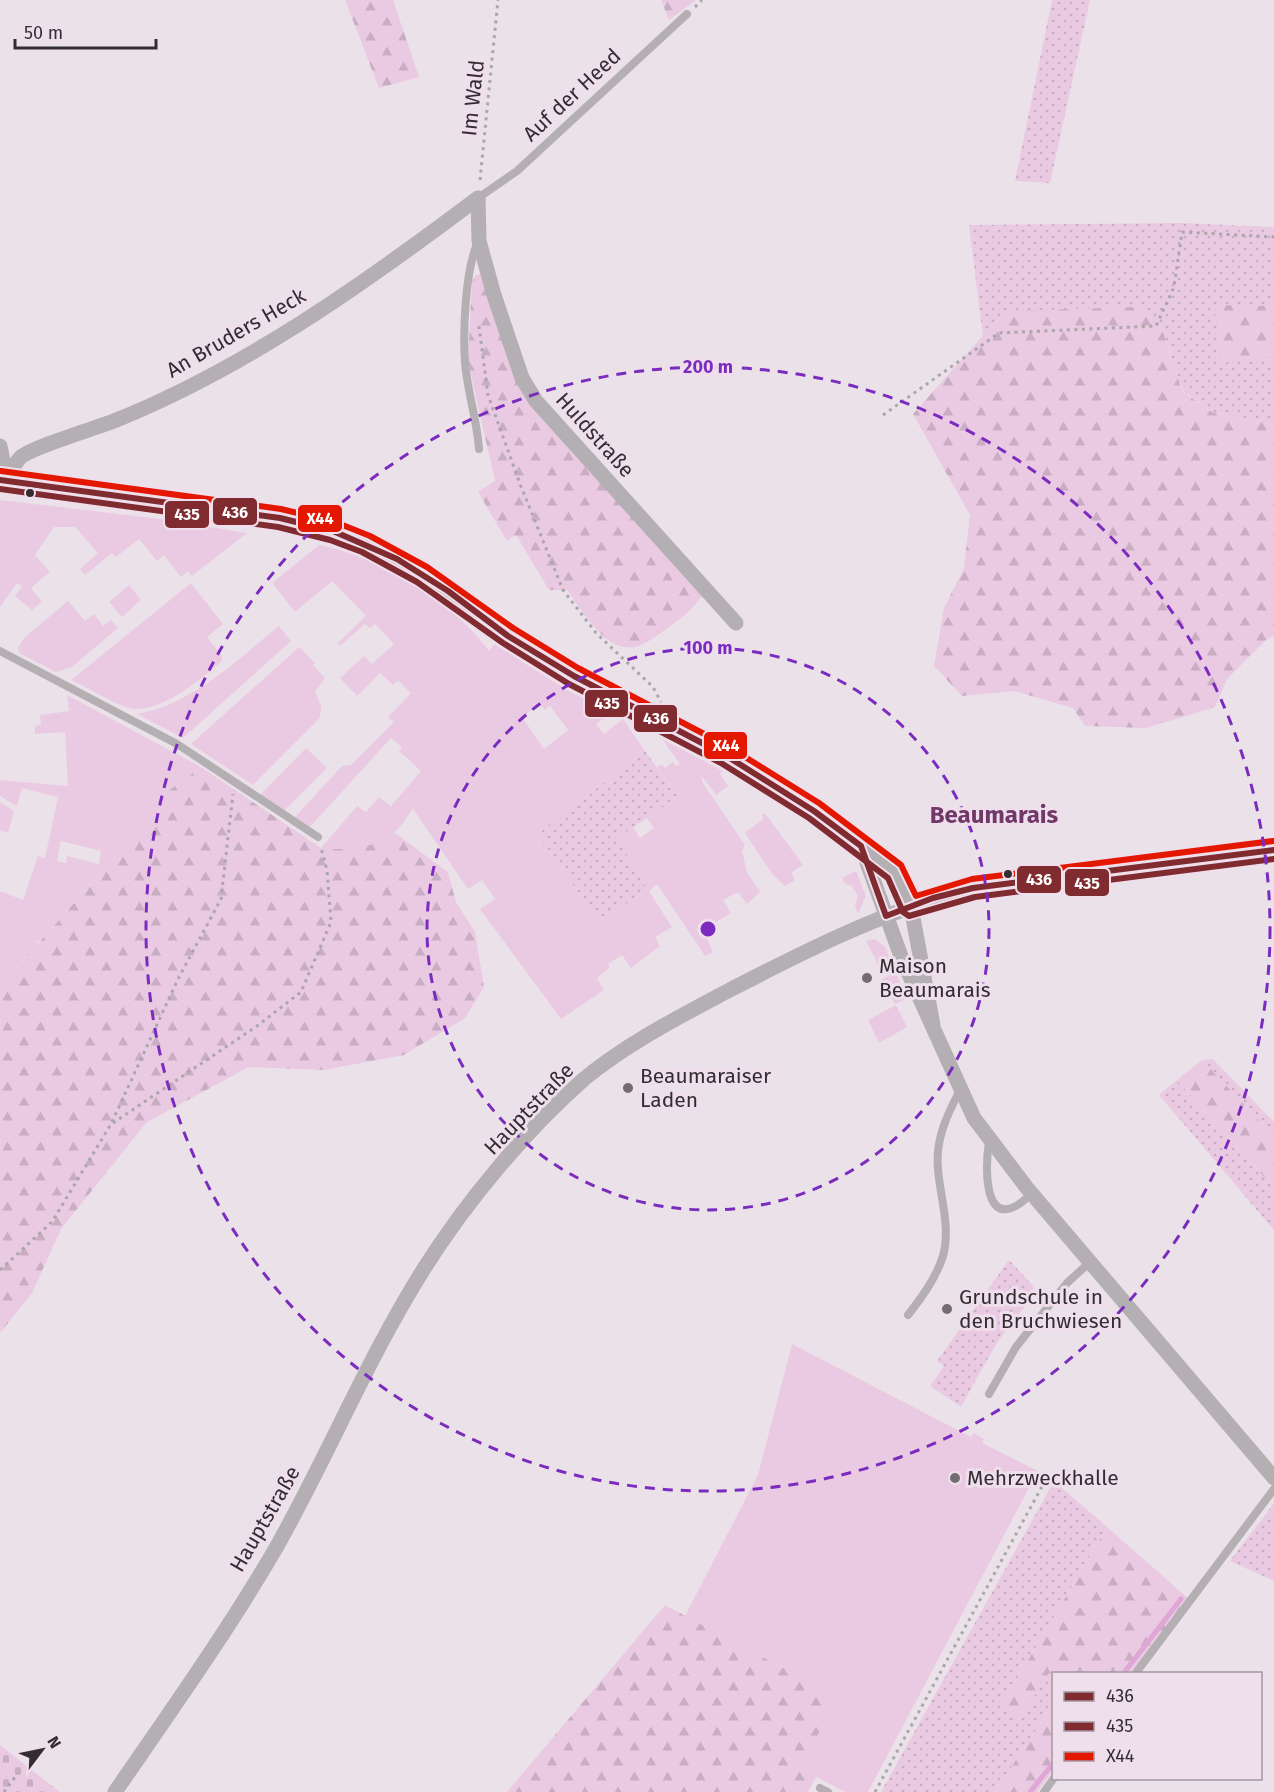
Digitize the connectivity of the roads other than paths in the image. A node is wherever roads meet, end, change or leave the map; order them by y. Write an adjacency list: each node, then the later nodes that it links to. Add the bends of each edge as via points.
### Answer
1 (687, 14): 2 (lane, Auf der Heed, via 517,171)
2 (478, 198): 3 (street, Huldstraße); 6 (street, An Bruders Heck, via 282,334 140,411 21,456)
3 (479, 241): 5 (lane, Huldstraße, via 470,271 465,362); 7 (street, Huldstraße, via 510,347 536,401)
4 (0, 446): 6 (street)
5 (479, 449)
6 (3, 480): 10 (street, via 280,518 333,531 397,559 508,636 773,784)
7 (736, 623)
8 (0, 651): 9 (lane, via 177,744)
9 (318, 837)
10 (861, 846): 12 (street, via 895,872); 13 (street)
11 (1274, 850): 12 (street, Hauptstraße, via 973,888)
12 (911, 907): 13 (street, Hauptstraße); 14 (street)
13 (886, 916): 14 (street); 26 (street, Hauptstraße, via 696,1008 616,1056 578,1086 515,1150 425,1267 274,1550)
14 (933, 1025): 15 (street)
15 (960, 1090): 16 (street); 19 (lane, via 944,1121 938,1148 946,1226 943,1255 929,1287)
16 (989, 1140): 17 (street); 17 (lane, via 987,1186 995,1206 1013,1209)
17 (1032, 1193): 18 (street)
18 (1091, 1261): 20 (lane, via 1067,1283 1016,1347); 21 (street)
19 (908, 1315)
20 (989, 1394)
21 (1274, 1478)
22 (1274, 1489): 23 (lane)
23 (1137, 1672)
24 (1053, 1780): 28 (lane)
25 (820, 1788): 27 (lane)
26 (115, 1792)
27 (828, 1792)
28 (1044, 1792)

